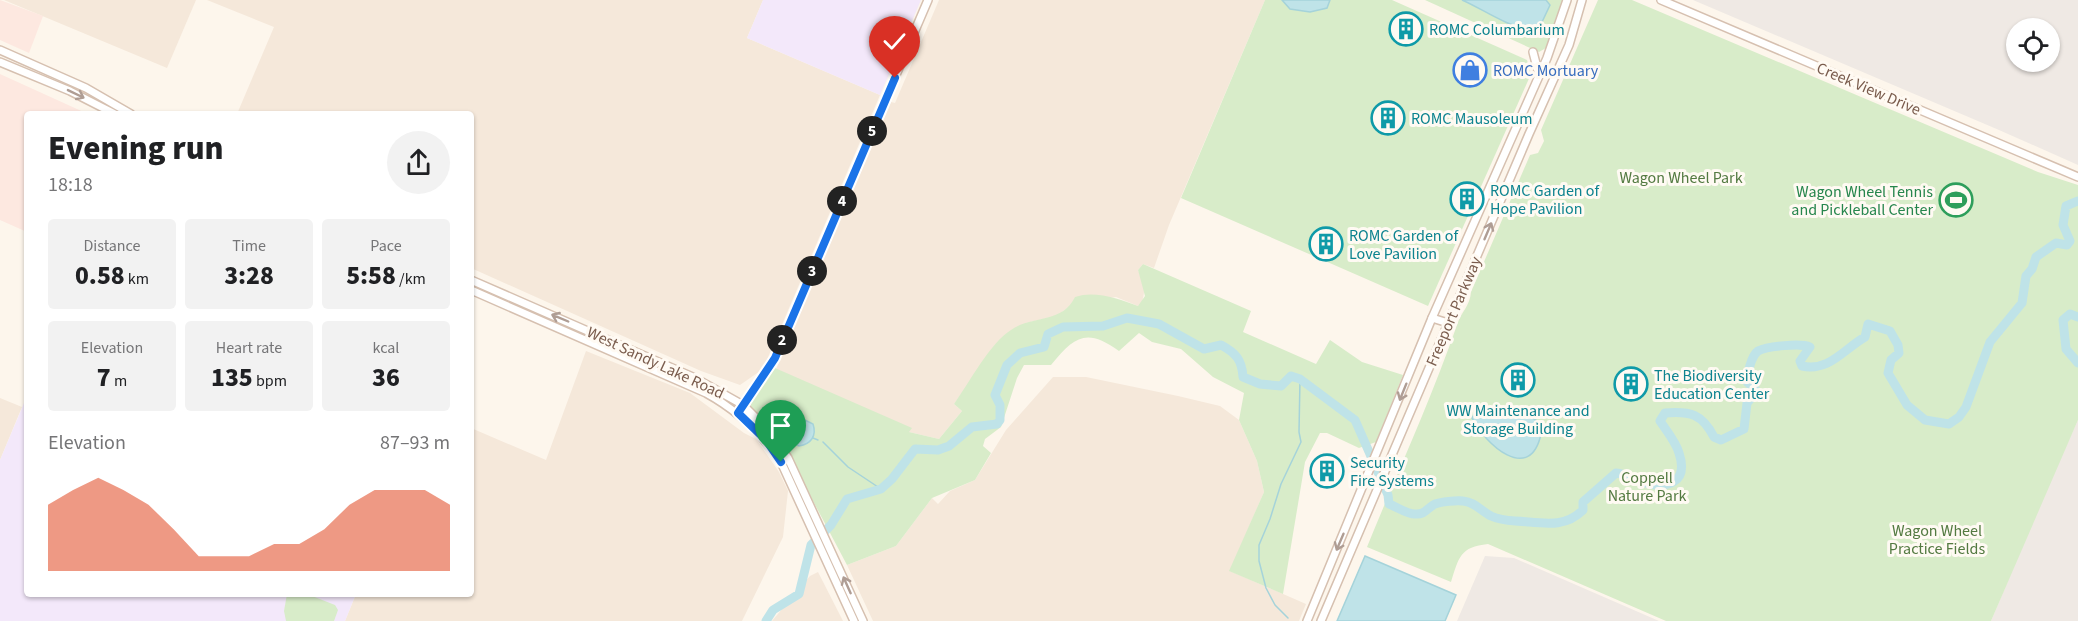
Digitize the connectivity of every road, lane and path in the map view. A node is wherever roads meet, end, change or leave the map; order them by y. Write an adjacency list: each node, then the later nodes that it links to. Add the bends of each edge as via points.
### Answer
1 (928, 0): 21 (main road, via 775,358)
2 (1566, 0): 8 (main road, Freeport Parkway)
3 (1582, 0): 12 (main road, Freeport Parkway, via 1569,45)
4 (1661, 0): 14 (main road, Creek View Drive)
5 (0, 50): 10 (main road, via 86,88)
6 (1533, 52): 8 (main road)
7 (0, 62): 9 (main road, one-way to 9)
8 (1539, 75): 11 (main road, Freeport Parkway)
9 (109, 111)
10 (126, 111)
11 (1513, 133): 12 (main road); 13 (main road); 17 (main road, Freeport Parkway)
12 (1529, 134): 13 (main road, Freeport Parkway)
13 (1525, 142): 18 (main road, Freeport Parkway, one-way to 13)
14 (2078, 177)
15 (474, 281): 21 (main road, West Sandy Lake Road, one-way to 15, via 695,378)
16 (474, 291): 22 (main road, West Sandy Lake Road, via 706,393)
17 (1432, 318): 18 (main road); 19 (main road, Freeport Parkway)
18 (1448, 323): 20 (main road, Freeport Parkway)
19 (1411, 370): 20 (main road); 25 (main road, Freeport Parkway, one-way to 25)
20 (1425, 377): 26 (main road, Freeport Parkway)
21 (743, 405): 22 (main road); 24 (main road, West Sandy Lake Road, one-way to 21, via 777,440)
22 (738, 413): 23 (main road, West Sandy Lake Road, via 766,440 781,462)
23 (854, 621)
24 (863, 621)
25 (1307, 621)
26 (1321, 621)

